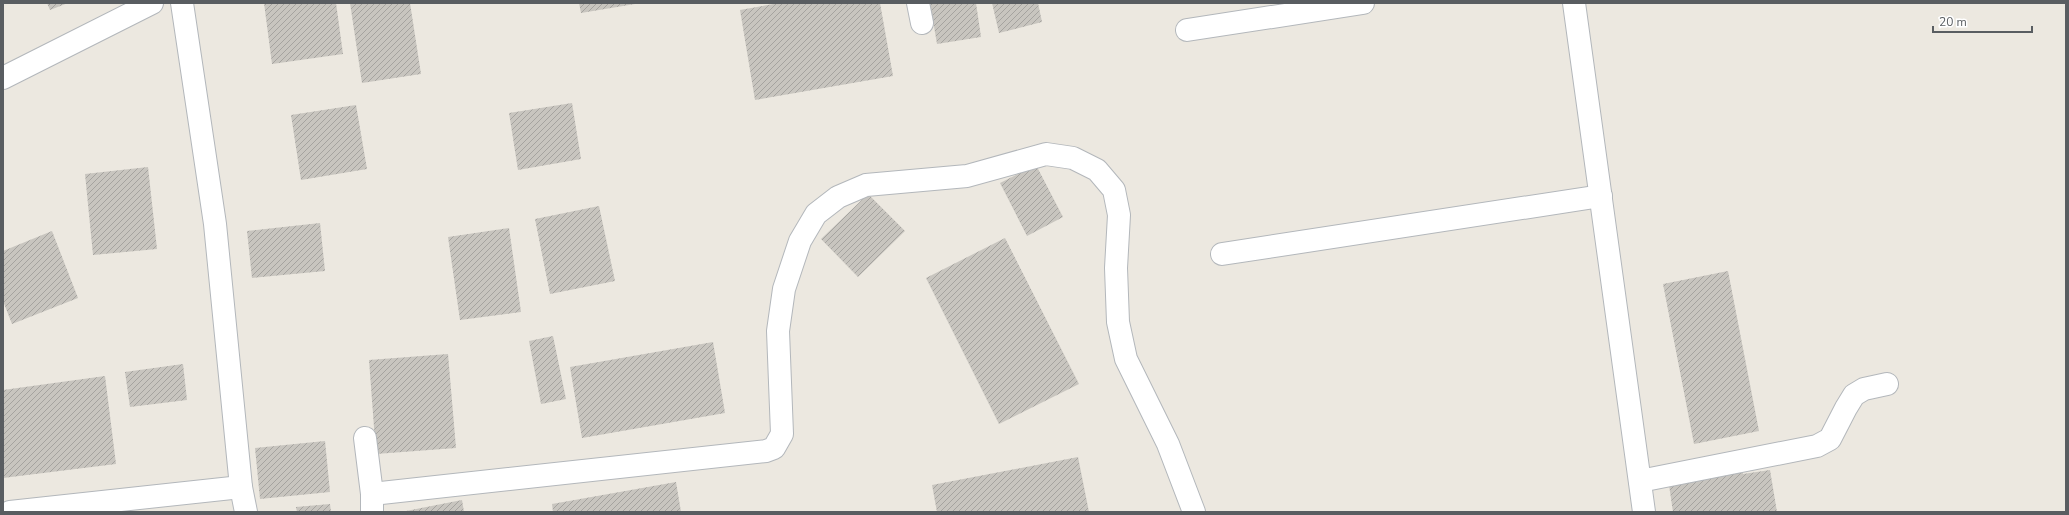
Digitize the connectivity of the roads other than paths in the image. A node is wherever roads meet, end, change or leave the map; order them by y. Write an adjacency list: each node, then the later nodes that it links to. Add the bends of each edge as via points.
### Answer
1 (152, 3): 6 (street)
2 (182, 3): 12 (street, via 215,224)
3 (1363, 3): 5 (street)
4 (1574, 3): 7 (street)
5 (1187, 30)
6 (3, 78)
7 (1601, 196): 8 (street); 11 (street)
8 (1222, 254)
9 (1887, 384): 11 (street, via 1864,389 1854,395 1830,439 1817,446)
10 (365, 438): 13 (street)
11 (1640, 481): 17 (street)
12 (241, 487): 14 (street); 15 (street)
13 (372, 503): 16 (street, via 774,448 782,434 778,331 784,289 800,241 816,214 838,197 866,185 967,176 1046,154 1073,158 1097,170 1114,190 1119,215 1116,268 1118,322 1126,359 1168,444)
14 (10, 512)
15 (246, 512)
16 (1194, 512)
17 (1644, 512)

